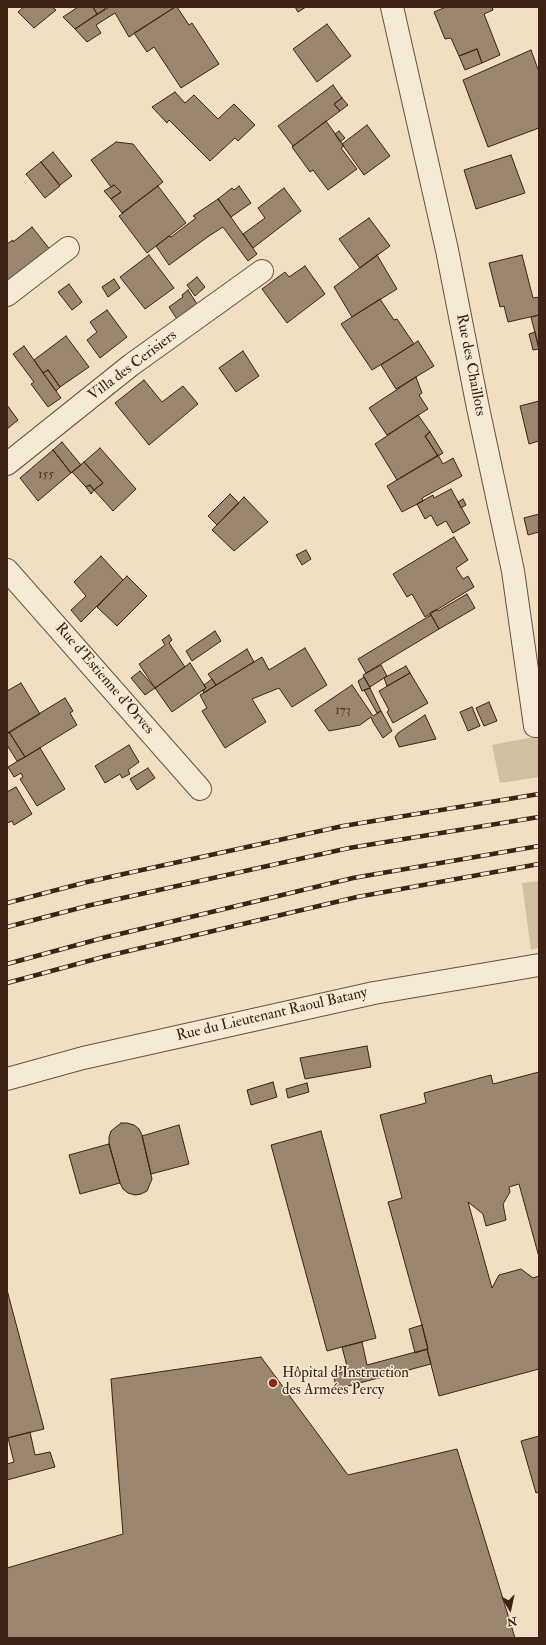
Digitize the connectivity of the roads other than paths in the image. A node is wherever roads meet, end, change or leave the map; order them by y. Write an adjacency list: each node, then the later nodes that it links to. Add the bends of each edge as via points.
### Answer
1 (392, 7): 7 (street, Rue des Chaillots, via 447,250 513,571)
2 (68, 248): 4 (street)
3 (262, 271): 5 (street, Villa des Cerisiers, via 131,365)
4 (7, 295)
5 (7, 464)
6 (7, 570): 8 (street, Rue d'Estienne d'Orves)
7 (537, 725)
8 (200, 789)
9 (539, 965): 10 (street, Rue du Lieutenant Raoul Batany, via 374,993 83,1058)
10 (7, 1079)

